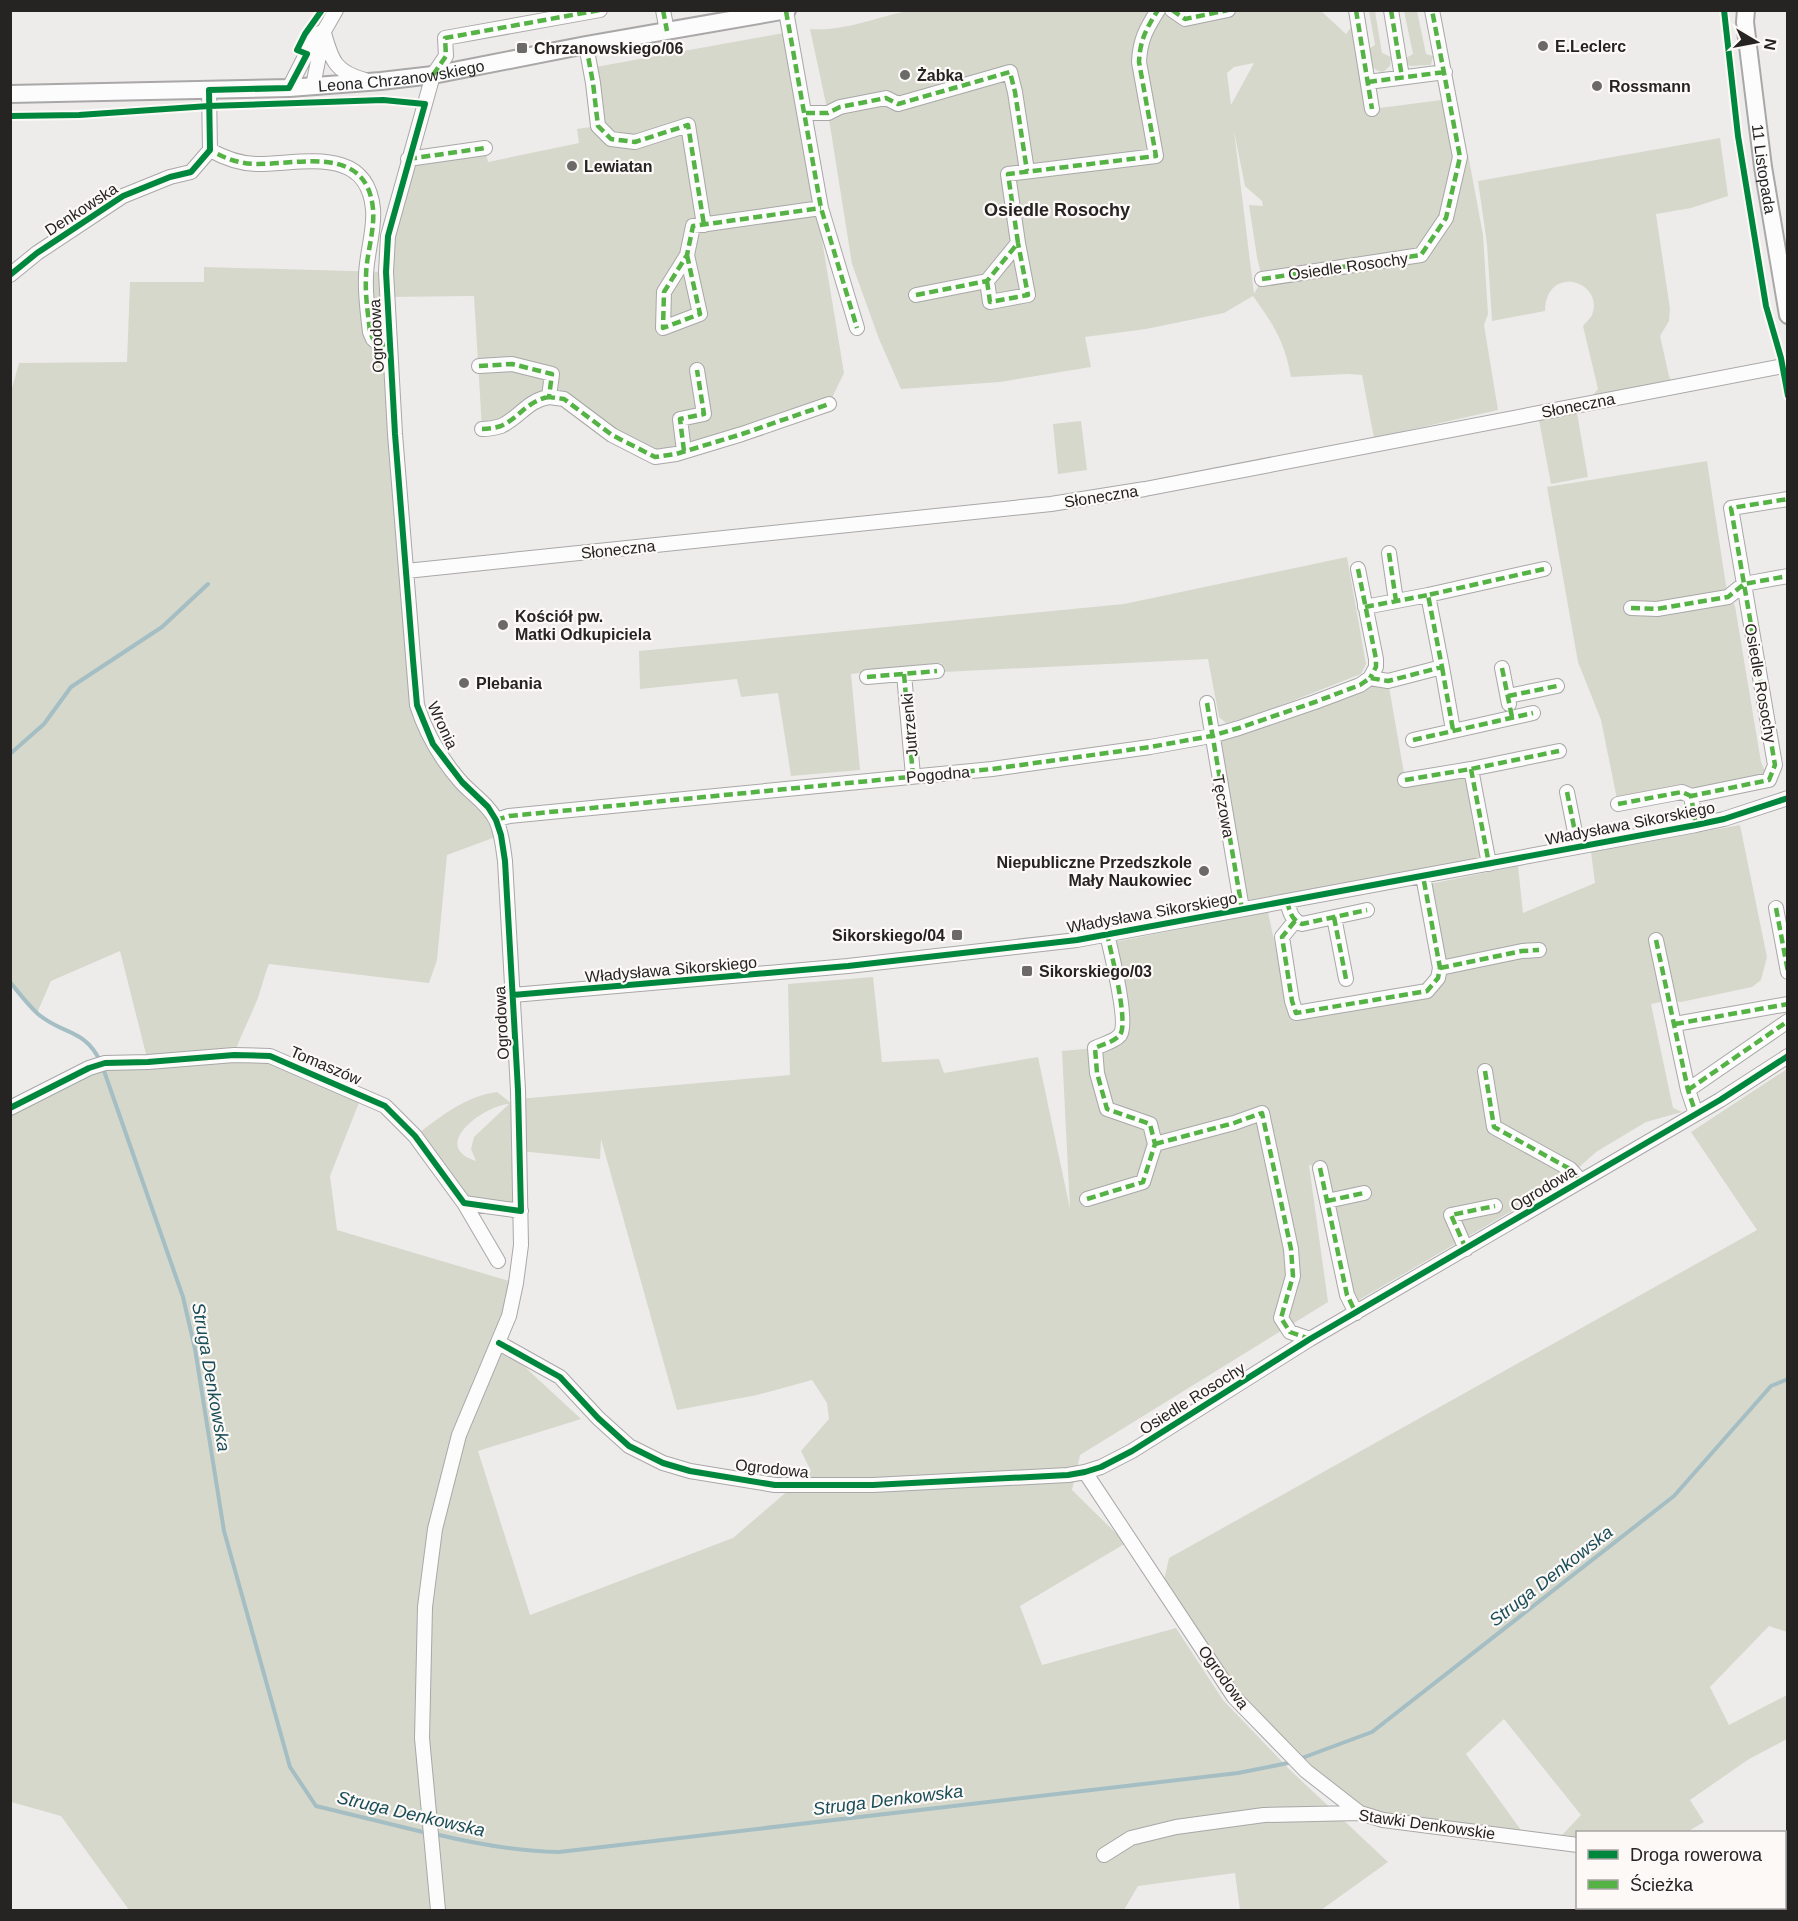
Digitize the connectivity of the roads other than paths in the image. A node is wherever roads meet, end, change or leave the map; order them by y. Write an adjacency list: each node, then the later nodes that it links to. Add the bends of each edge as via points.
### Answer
1 (336, 10): 13 (street)
2 (600, 10): 16 (street, Ogrodowa, via 446,38 446,56)
3 (663, 10): 12 (street)
4 (1172, 10): 5 (street, via 1185,19)
5 (1228, 10)
6 (1356, 10): 19 (street)
7 (1391, 10): 17 (street)
8 (1432, 10): 15 (street, Osiedle Rosochy)
9 (787, 11): 12 (street, Leona Chrzanowskiego); 25 (street)
10 (1156, 11): 29 (street, via 1144,33 1139,62 1156,156)
11 (1743, 14): 38 (street, 11 Listopada)
12 (667, 31): 14 (street, Leona Chrzanowskiego)
13 (324, 32): 18 (street, via 336,65 351,76); 20 (street); 21 (street, via 316,34)
14 (585, 45): 16 (street, Leona Chrzanowskiego); 31 (street, via 598,126 611,139 635,141 688,125)
15 (1445, 72): 17 (street); 35 (street, Osiedle Rosochy, via 1460,157 1446,218 1421,255)
16 (433, 75): 18 (street, Leona Chrzanowskiego); 28 (street, Ogrodowa)
17 (1402, 77): 19 (street)
18 (371, 82): 20 (street, Leona Chrzanowskiego)
19 (1368, 82): 24 (street)
20 (313, 86): 21 (street, Leona Chrzanowskiego)
21 (289, 88): 22 (street, Leona Chrzanowskiego)
22 (209, 90): 23 (street, Leona Chrzanowskiego); 27 (street)
23 (10, 94)
24 (1372, 109)
25 (806, 113): 29 (street, via 828,113 886,98 898,104 1010,72); 30 (street)
26 (485, 148): 28 (street)
27 (210, 150): 34 (street, Denkowska, via 191,172 123,196); 40 (street, via 227,160 256,164 329,161 354,169 363,178 373,210 366,277 370,332 380,345)
28 (408, 159): 40 (street, Ogrodowa, via 388,236)
29 (1027, 171): 32 (street, via 1008,174)
30 (821, 208): 31 (street); 39 (street)
31 (704, 225): 33 (street, via 693,226)
32 (1018, 243): 36 (street); 36 (street, via 1028,296 990,302)
33 (687, 255): 33 (street, via 664,291 663,328 700,314)
34 (10, 275)
35 (1262, 279)
36 (987, 281): 37 (street)
37 (916, 295)
38 (1788, 315)
39 (857, 328)
40 (390, 344): 52 (street, Ogrodowa)
41 (1788, 365): 52 (street, Słoneczna, via 1098,496)
42 (479, 366): 44 (street, via 512,364 552,374)
43 (697, 370): 47 (street, via 704,414 680,419)
44 (549, 397): 46 (street, via 539,398 499,427); 47 (street, via 564,399 612,435 647,454 656,457)
45 (829, 404): 47 (street)
46 (482, 429)
47 (684, 451)
48 (1788, 499): 54 (street, Osiedle Rosochy, via 1731,508)
49 (1389, 553): 56 (street)
50 (1358, 569): 57 (street)
51 (1544, 570): 55 (street)
52 (406, 571): 81 (street, Wronia, via 420,714 441,756)
53 (1788, 576): 54 (street)
54 (1744, 584): 58 (street, via 1728,597 1657,609); 78 (street, Osiedle Rosochy, via 1775,765 1769,780)
55 (1428, 595): 56 (street); 59 (street)
56 (1396, 601): 57 (street)
57 (1365, 607): 64 (street, via 1376,659)
58 (1631, 608)
59 (1442, 667): 64 (street, via 1388,681); 70 (street)
60 (1502, 668): 66 (street)
61 (937, 670): 62 (street, Jutrzenki)
62 (904, 674): 63 (street, Jutrzenki); 75 (street, Jutrzenki)
63 (867, 677)
64 (1370, 678): 71 (street, Pogodna, via 1315,702)
65 (1557, 686): 66 (street)
66 (1508, 696): 69 (street)
67 (1207, 703): 71 (street, Tęczowa)
68 (1533, 713): 69 (street)
69 (1512, 717): 70 (street)
70 (1453, 730): 72 (street)
71 (1211, 736): 75 (street, Pogodna, via 1038,764); 89 (street, Tęczowa)
72 (1413, 740)
73 (1559, 751): 74 (street)
74 (1471, 769): 76 (street); 85 (street)
75 (913, 776): 81 (street, Pogodna)
76 (1405, 780)
77 (1567, 792): 84 (street)
78 (1691, 796): 80 (street, via 1682,792); 82 (street)
79 (1788, 798): 82 (street, Władysława Sikorskiego)
80 (1618, 804)
81 (496, 820): 83 (street, Wronia)
82 (1696, 825): 84 (street, Władysława Sikorskiego)
83 (501, 835): 99 (street, Ogrodowa)
84 (1578, 847): 85 (street, Władysława Sikorskiego)
85 (1489, 864): 86 (street, Władysława Sikorskiego)
86 (1423, 876): 87 (street, Władysława Sikorskiego); 96 (street)
87 (1287, 901): 89 (street, Władysława Sikorskiego); 92 (street)
88 (1776, 908): 97 (street)
89 (1242, 909): 93 (street, Władysława Sikorskiego)
90 (1367, 910): 91 (street)
91 (1334, 917): 92 (street, via 1302,924); 98 (street)
92 (1295, 921): 96 (street, via 1282,937 1296,1013 1427,991 1438,978)
93 (1107, 934): 99 (street, Władysława Sikorskiego, via 848,966); 108 (street, via 1124,1019 1121,1034 1095,1048 1097,1073 1107,1109 1150,1124)
94 (1656, 940): 102 (street)
95 (1539, 950): 96 (street)
96 (1440, 968)
97 (1788, 972)
98 (1346, 979)
99 (513, 995): 116 (street, Ogrodowa)
100 (1788, 1004): 102 (street)
101 (1788, 1021): 105 (street)
102 (1675, 1024): 105 (street)
103 (1788, 1056): 107 (street, Ogrodowa)
104 (1485, 1071): 110 (street, via 1494,1127 1570,1169)
105 (1688, 1090): 107 (street)
106 (10, 1108): 114 (street, Tomaszów, via 105,1063 270,1056 386,1106 415,1136)
107 (1696, 1114): 110 (street, Ogrodowa)
108 (1155, 1144): 112 (street, via 1143,1182); 120 (street, via 1262,1113 1291,1249 1293,1276 1281,1318 1290,1332)
109 (1320, 1168): 113 (street)
110 (1581, 1181): 117 (street, Ogrodowa)
111 (1364, 1193): 113 (street)
112 (1087, 1199)
113 (1327, 1201): 119 (street, via 1347,1295)
114 (464, 1203): 116 (street); 118 (street, Tomaszów)
115 (1494, 1206): 117 (street, via 1451,1215)
116 (521, 1211): 121 (street, Ogrodowa, via 516,1283)
117 (1466, 1249): 119 (street, Ogrodowa)
118 (498, 1261)
119 (1356, 1313): 120 (street, Ogrodowa)
120 (1310, 1339): 122 (street, Osiedle Rosochy, via 1132,1451)
121 (499, 1343): 122 (street, Ogrodowa, via 560,1377 628,1446 690,1471 775,1485 823,1486); 126 (street, Ogrodowa, via 459,1436 435,1529 425,1607 422,1738)
122 (1085, 1472): 123 (street, Ogrodowa, via 1234,1697 1306,1771)
123 (1360, 1813): 124 (street, Stawki Denkowskie, via 1383,1820); 125 (street, Stawki Denkowskie, via 1264,1815 1176,1827 1131,1838)
124 (1576, 1845)
125 (1104, 1855)
126 (438, 1911)

